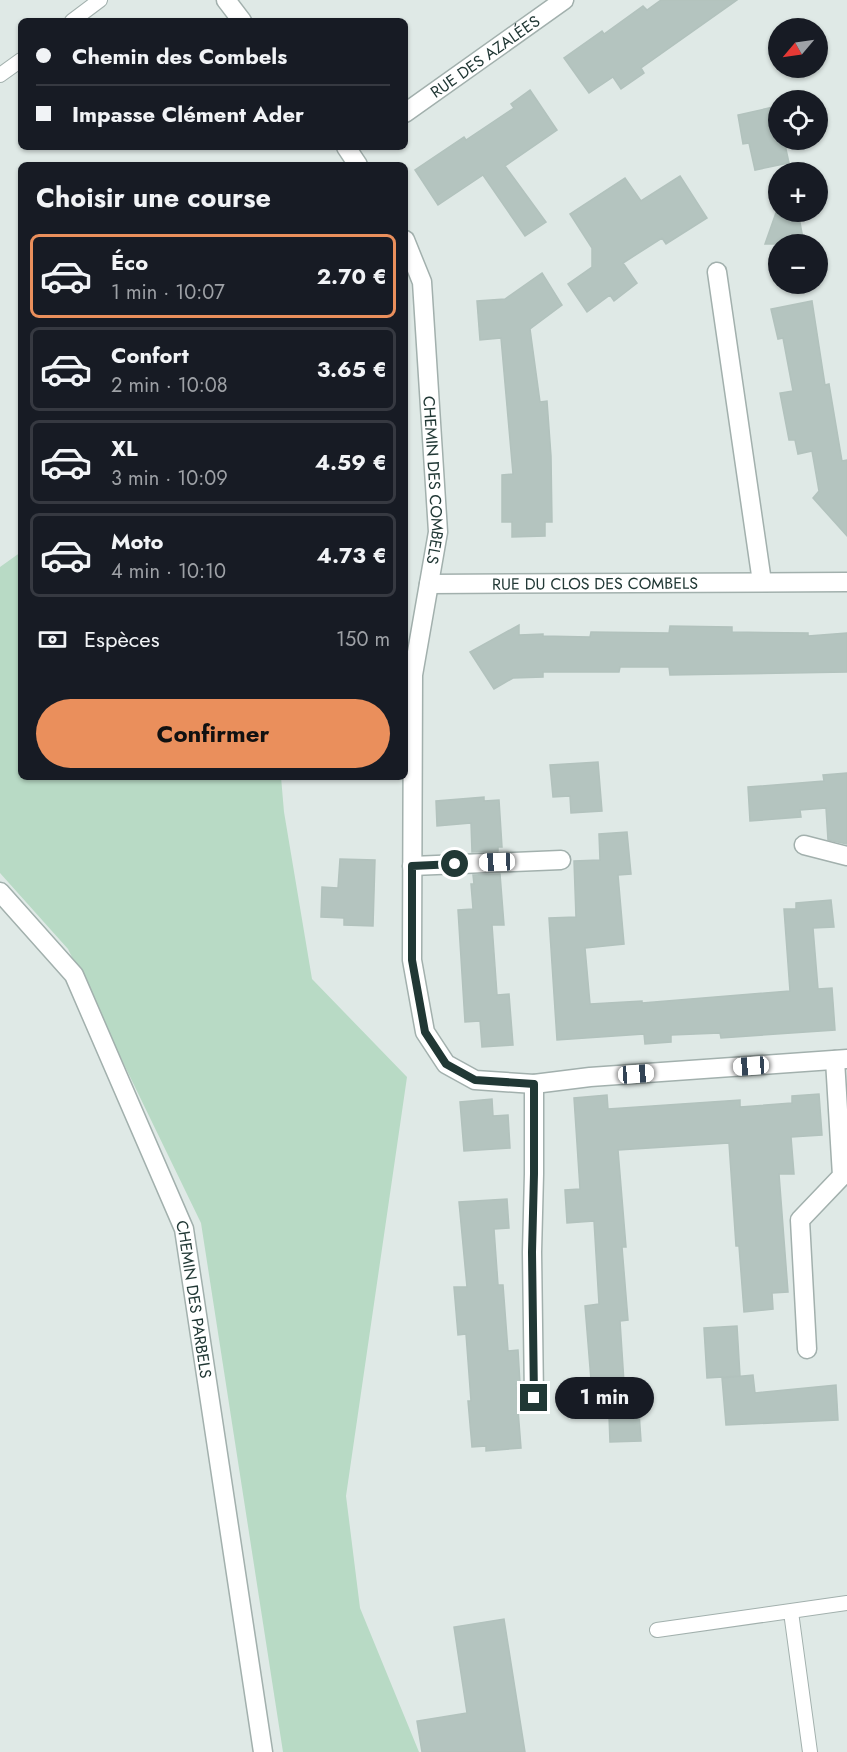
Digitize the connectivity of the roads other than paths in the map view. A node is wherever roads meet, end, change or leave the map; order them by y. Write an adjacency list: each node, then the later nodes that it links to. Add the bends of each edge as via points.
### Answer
1 (100, 0): 4 (lane)
2 (226, 0): 5 (street)
3 (564, 0): 8 (street, RUE DES AZALÉES)
4 (76, 18)
5 (240, 18)
6 (18, 62): 7 (lane)
7 (0, 75)
8 (408, 111)
9 (408, 247): 13 (street, CHEMIN DES COMBELS, via 422,282 438,532)
10 (717, 273): 11 (street)
11 (762, 582): 12 (street, RUE DU CLOS DES COMBELS); 13 (street, RUE DU CLOS DES COMBELS)
12 (847, 582)
13 (429, 584): 17 (street, CHEMIN DES COMBELS, via 413,675)
14 (804, 845): 15 (street)
15 (847, 856)
16 (561, 860): 17 (street)
17 (412, 866): 20 (street, CHEMIN DES COMBELS, via 412,960 425,1032 446,1064 475,1080)
18 (0, 892): 26 (street, CHEMIN DES PARBELS, via 74,975 183,1229)
19 (841, 1060): 20 (street); 21 (street, via 842,1176 800,1220)
20 (534, 1084): 22 (street)
21 (807, 1349)
22 (534, 1398)
23 (847, 1603): 24 (lane)
24 (790, 1612): 25 (lane); 27 (lane)
25 (657, 1630)
26 (263, 1752)
27 (810, 1752)

